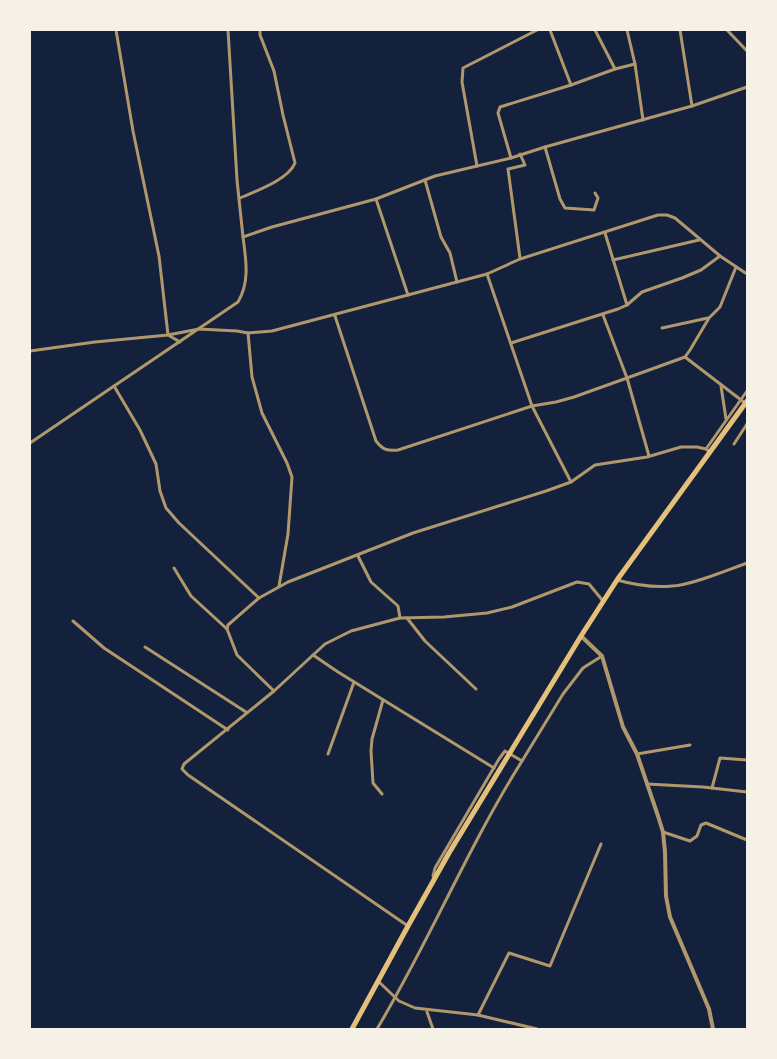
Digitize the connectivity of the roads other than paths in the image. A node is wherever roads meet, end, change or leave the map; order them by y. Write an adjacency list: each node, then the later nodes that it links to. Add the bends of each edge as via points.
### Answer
1 (116, 30): 43 (street, via 159,256)
2 (228, 30): 23 (street)
3 (260, 30): 23 (street, via 274,71 295,163 276,181)
4 (537, 30): 20 (street, via 463,68 462,82)
5 (550, 30): 13 (street)
6 (595, 30): 12 (street)
7 (627, 30): 11 (street)
8 (680, 30): 15 (street)
9 (727, 30): 10 (street)
10 (747, 51)
11 (635, 64): 12 (street); 16 (street)
12 (615, 69): 13 (street)
13 (571, 85): 19 (street, via 498,109)
14 (747, 87): 15 (street)
15 (692, 106): 16 (street)
16 (643, 120): 17 (street)
17 (545, 147): 18 (street); 22 (street, via 565,208 594,210 598,198)
18 (520, 154): 19 (street); 29 (street, via 525,165 508,169)
19 (511, 158): 20 (street)
20 (477, 166): 21 (street)
21 (425, 180): 24 (street); 34 (street)
22 (595, 193)
23 (240, 198): 26 (street)
24 (376, 199): 26 (street); 35 (street)
25 (605, 233): 27 (street, via 658,215 667,215); 29 (street); 30 (street)
26 (243, 237): 41 (street, via 246,285 243,295)
27 (700, 240): 28 (street); 30 (street)
28 (720, 256): 31 (street); 36 (street, via 701,270 642,292)
29 (520, 259): 32 (street)
30 (613, 260): 36 (street)
31 (736, 267): 33 (street); 39 (street, via 720,308)
32 (487, 274): 34 (street); 45 (street)
33 (747, 274)
34 (457, 282): 35 (street)
35 (408, 295): 38 (street)
36 (626, 305): 37 (street)
37 (603, 315): 45 (street); 48 (street)
38 (335, 316): 42 (street, via 272,331); 53 (street, via 376,441 382,449 398,450)
39 (709, 318): 40 (street); 47 (street)
40 (662, 328)
41 (199, 330): 42 (street); 43 (street); 44 (street)
42 (248, 333): 66 (street, via 252,377 262,413 292,477 288,534)
43 (168, 335): 44 (street); 46 (street)
44 (180, 342): 50 (street)
45 (511, 343): 53 (street)
46 (30, 351)
47 (685, 357): 48 (street); 49 (street)
48 (627, 378): 53 (street, via 574,397); 60 (street)
49 (720, 385): 52 (street); 54 (street)
50 (114, 386): 56 (street); 67 (street, via 156,464 166,508)
51 (747, 390): 52 (street)
52 (744, 402): 54 (street); 65 (highway)
53 (532, 406): 61 (street)
54 (726, 420): 58 (street)
55 (747, 424): 57 (street)
56 (30, 443)
57 (734, 444)
58 (706, 449): 59 (street); 60 (street, via 681,447)
59 (710, 452)
60 (649, 456): 61 (street, via 595,465)
61 (571, 482): 62 (street, via 413,533)
62 (358, 556): 66 (street); 70 (street, via 370,582 398,606)
63 (747, 563): 65 (street, via 674,586 638,585)
64 (174, 568): 72 (street, via 191,596)
65 (617, 580): 68 (highway)
66 (279, 587): 67 (street)
67 (259, 598): 72 (street)
68 (603, 601): 69 (street, via 589,584 577,582 512,607 486,613); 73 (highway)
69 (407, 617): 70 (street); 78 (street, via 425,641)
70 (400, 618): 75 (street, via 351,631 325,644)
71 (73, 621): 82 (street, via 104,648)
72 (227, 629): 79 (street, via 237,655)
73 (581, 636): 76 (street); 84 (highway)
74 (145, 646): 81 (street)
75 (314, 655): 77 (street); 79 (street)
76 (602, 656): 86 (street, via 623,727); 88 (street, via 578,674)
77 (354, 682): 80 (street); 85 (street)
78 (476, 689)
79 (274, 690): 81 (street)
80 (383, 700): 89 (street); 93 (street, via 371,751 373,783)
81 (246, 712): 82 (street)
82 (228, 730): 98 (street, via 184,764 182,769)
83 (690, 745): 86 (street)
84 (511, 753): 88 (street); 89 (street, via 505,751); 97 (highway)
85 (328, 754)
86 (637, 754): 90 (street)
87 (747, 760): 91 (street, via 720,758)
88 (522, 761): 100 (street, via 480,832)
89 (494, 768): 97 (street, via 435,868 433,876)
90 (647, 784): 91 (street); 94 (street)
91 (712, 788): 92 (street)
92 (747, 792)
93 (382, 794)
94 (663, 832): 95 (street, via 690,841 706,823); 107 (street, via 670,917 709,1009)
95 (747, 840)
96 (601, 844): 102 (street, via 550,966 509,953)
97 (436, 878): 98 (highway)
98 (408, 926): 99 (highway)
99 (379, 982): 100 (street); 103 (highway)
100 (395, 998): 102 (street, via 415,1008); 104 (street)
101 (428, 1012): 105 (street)
102 (478, 1015): 106 (street)
103 (352, 1029)
104 (377, 1029)
105 (434, 1029)
106 (537, 1029)
107 (713, 1029)

